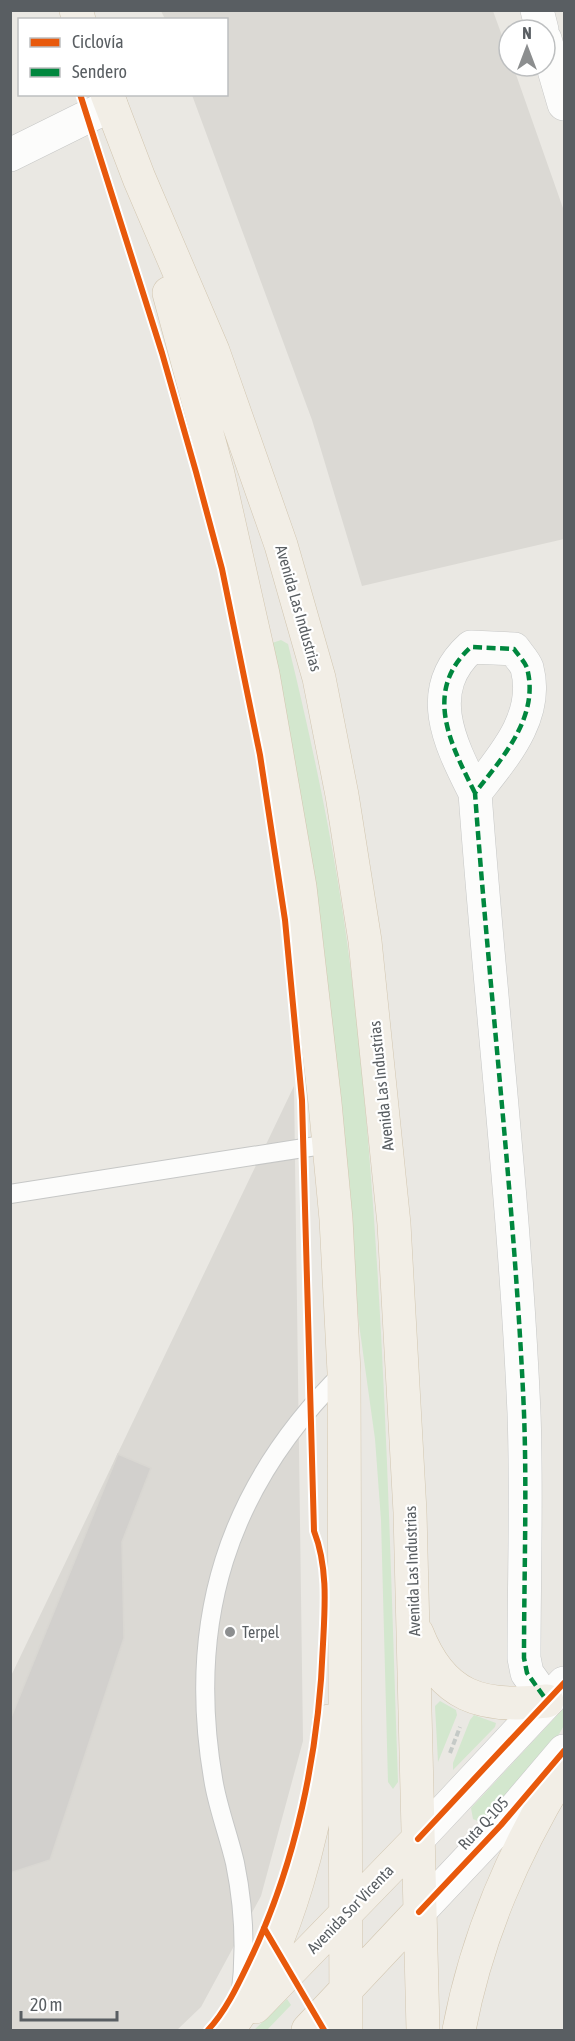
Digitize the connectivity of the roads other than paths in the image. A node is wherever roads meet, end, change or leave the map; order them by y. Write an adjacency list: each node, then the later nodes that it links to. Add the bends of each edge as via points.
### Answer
1 (556, 78): 3 (street)
2 (109, 100): 4 (street); 5 (main road, Avenida Las Industrias)
3 (564, 104)
4 (10, 155)
5 (139, 178): 7 (main road, Avenida Las Industrias, via 218,474 263,674 300,887); 11 (main road, Avenida Las Industrias, via 213,351 281,545 319,678 342,795 365,941 391,1190 404,1382)
6 (475, 793): 12 (street, via 485,941 501,1081 524,1414 524,1658 527,1673)
7 (329, 1144): 8 (lane); 9 (main road, Avenida Las Industrias)
8 (10, 1194)
9 (344, 1372): 10 (main road, Avenida Las Industrias); 19 (lane, via 312,1404 260,1476 232,1535 213,1610 207,1654 208,1744 240,1896 243,1963)
10 (345, 1552): 17 (main road, Avenida Las Industrias); 19 (main road, via 315,1817 281,1926)
11 (413, 1615): 12 (main road, via 424,1651 451,1687 476,1698 507,1703); 15 (main road, Avenida Las Industrias)
12 (556, 1692): 15 (street)
13 (564, 1751): 16 (street, Ruta Q-105)
14 (564, 1769): 23 (main road, via 500,1890 473,1967)
15 (417, 1839): 16 (main road, Avenida Las Industrias); 17 (main road, Avenida Sor Vicenta)
16 (419, 1912): 18 (main road); 22 (main road, Avenida Las Industrias)
17 (348, 1913): 18 (main road, Avenida Las Industrias); 19 (main road, Avenida Sor Vicenta)
18 (348, 1988): 20 (main road); 21 (main road, Avenida Las Industrias)
19 (233, 2027)
20 (308, 2031)
21 (346, 2031)
22 (423, 2031)
23 (459, 2031)

